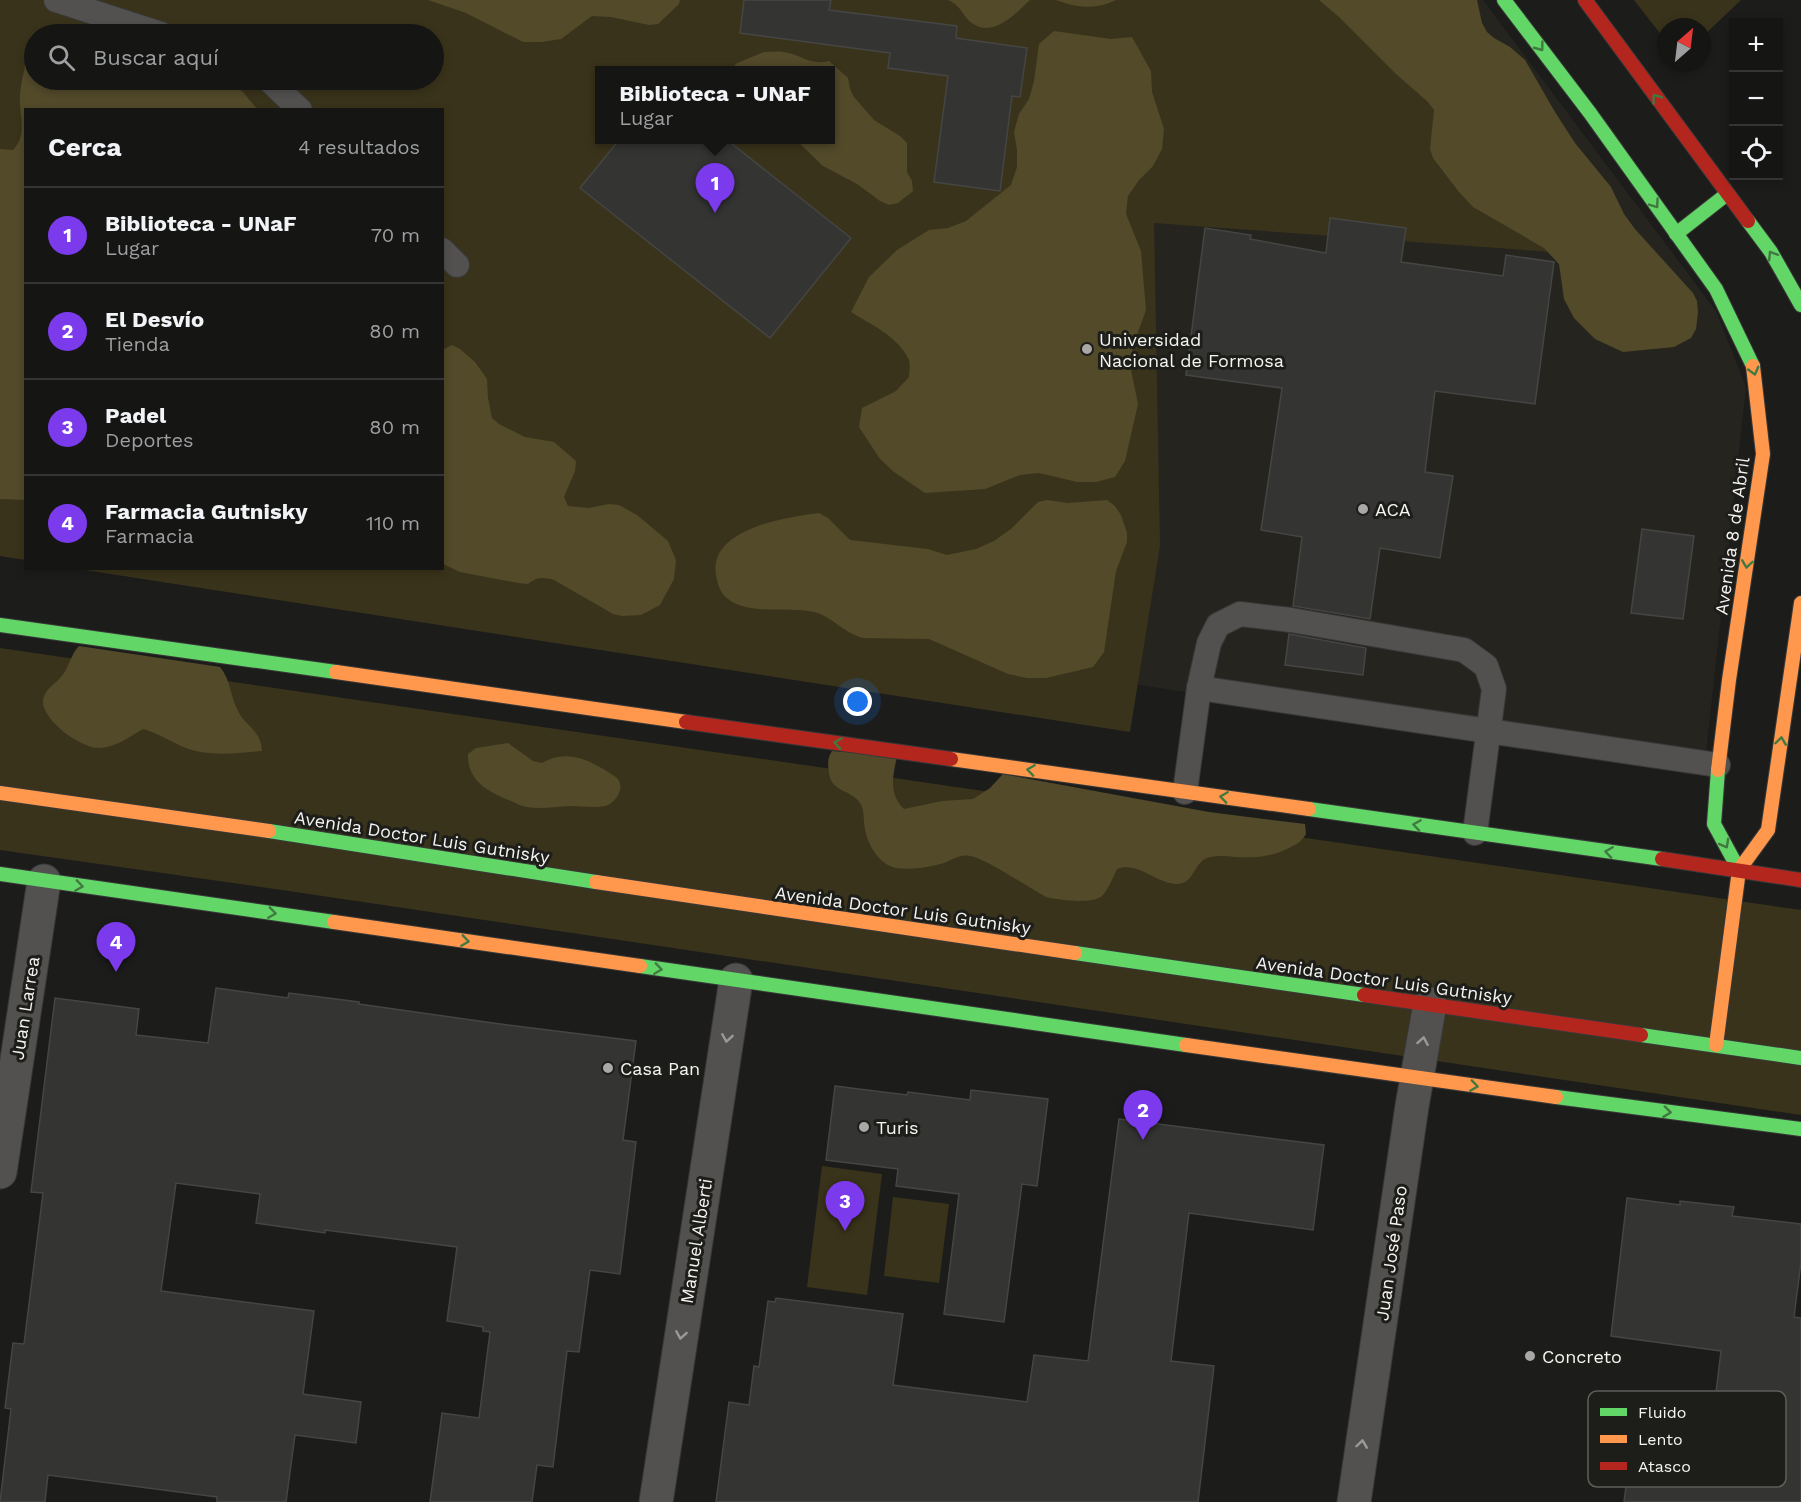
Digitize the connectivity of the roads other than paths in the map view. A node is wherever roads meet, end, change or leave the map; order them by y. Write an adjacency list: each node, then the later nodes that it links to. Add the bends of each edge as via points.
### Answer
1 (56, 0): 4 (lane)
2 (1504, 0): 8 (main road, Avenida 8 de Abril, one-way to 8)
3 (1585, 0): 7 (main road, one-way to 3)
4 (130, 24)
5 (279, 90): 6 (lane)
6 (298, 108)
7 (1727, 194): 8 (main road); 9 (main road, one-way to 7, via 1771,252)
8 (1676, 234): 14 (main road, Avenida 8 de Abril, one-way to 14, via 1716,289 1755,370 1763,454)
9 (1801, 305)
10 (1801, 603): 18 (main road, one-way to 10, via 1768,830)
11 (0, 625): 15 (main road, one-way to 11)
12 (1199, 688): 13 (lane); 13 (lane, via 1209,643 1218,625 1240,614 1291,620 1464,650 1486,666 1494,689); 15 (lane)
13 (1490, 731): 14 (lane); 17 (lane)
14 (1719, 765): 18 (main road, Avenida 8 de Abril, one-way to 18, via 1714,824)
15 (1185, 792): 17 (main road, one-way to 15)
16 (0, 793): 23 (main road, Avenida Doctor Luis Gutnisky)
17 (1475, 833): 18 (main road, one-way to 17)
18 (1739, 870): 20 (main road); 24 (main road)
19 (0, 874): 21 (main road)
20 (1801, 880)
21 (44, 881): 22 (main road, one-way to 22); 28 (street, Juan Larrea)
22 (736, 980): 26 (main road); 29 (street, Manuel Alberti, one-way to 29)
23 (1430, 1005): 24 (main road, Avenida Doctor Luis Gutnisky); 26 (street, Juan José Paso, one-way to 23)
24 (1716, 1045): 25 (main road, Avenida Doctor Luis Gutnisky)
25 (1801, 1058)
26 (1416, 1078): 27 (main road, one-way to 27); 30 (street, Juan José Paso, one-way to 26)
27 (1801, 1129)
28 (0, 1172)
29 (656, 1502)
30 (1354, 1502)

